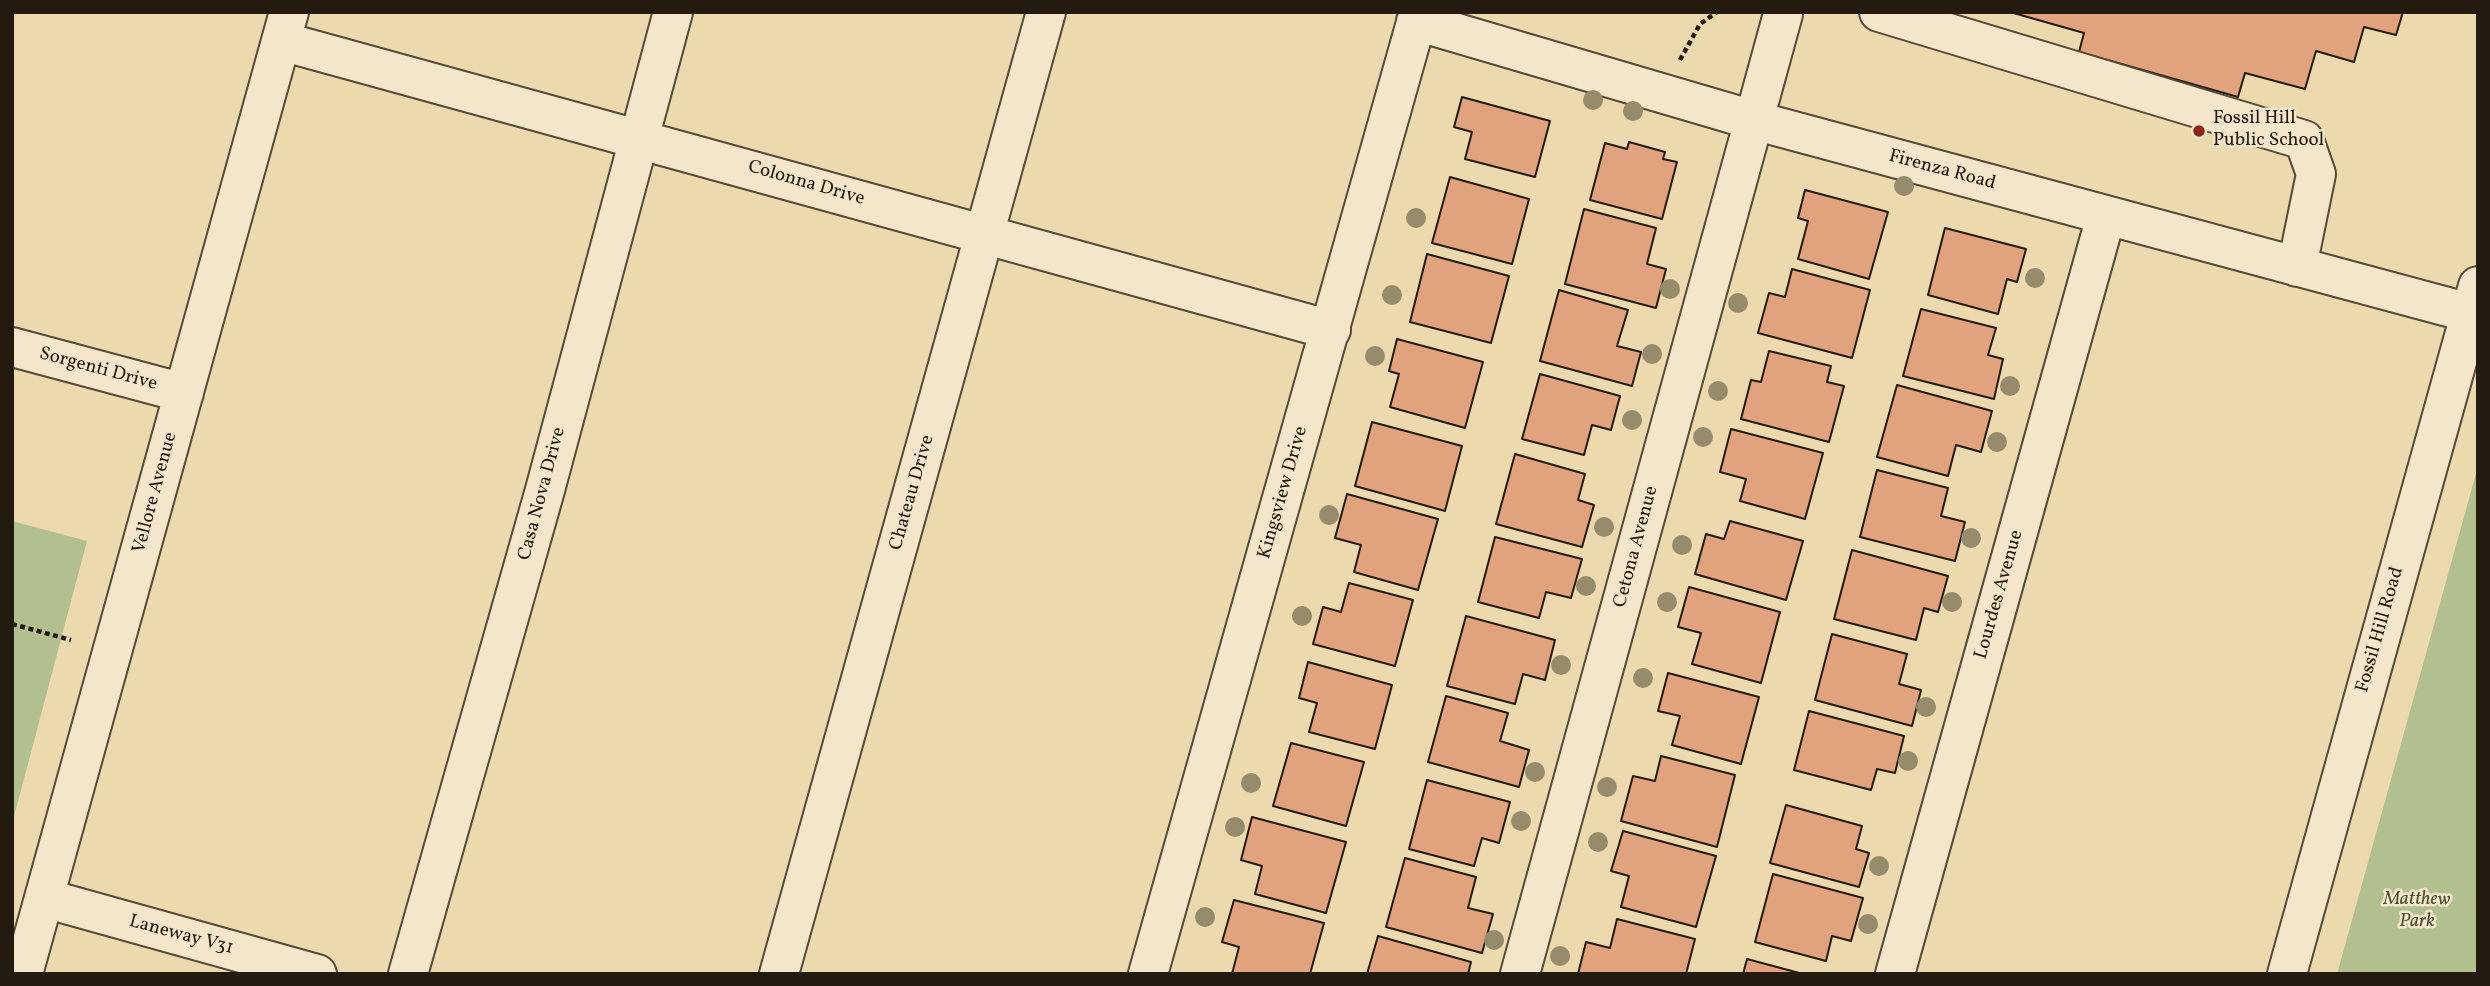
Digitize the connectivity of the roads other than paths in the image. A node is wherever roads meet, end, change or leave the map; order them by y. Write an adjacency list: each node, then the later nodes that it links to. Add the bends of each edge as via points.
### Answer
1 (673, 12): 8 (street, Casa Nova Drive)
2 (1046, 12): 10 (street, Chateau Drive)
3 (1879, 12): 11 (street, via 2304,139 2316,174)
4 (1789, 13): 7 (street, Cetona Avenue)
5 (1418, 17): 7 (street, Firenza Road); 13 (street, Kingsview Drive)
6 (285, 27): 8 (street, Colonna Drive); 15 (street, Vellore Avenue)
7 (1753, 120): 9 (street, Firenza Road); 22 (street, Cetona Avenue)
8 (638, 137): 10 (street, Colonna Drive); 19 (street, Casa Nova Drive, via 545,490)
9 (2106, 216): 11 (street, Firenza Road); 23 (street, Lourdes Avenue)
10 (985, 234): 13 (street, Colonna Drive); 20 (street, Chateau Drive)
11 (2297, 267): 12 (street, Firenza Road)
12 (2474, 300): 24 (street, Fossil Hill Road)
13 (1331, 330): 21 (street, Kingsview Drive)
14 (12, 346): 15 (street, Sorgenti Drive)
15 (184, 393): 16 (street, Vellore Avenue)
16 (44, 898): 17 (street, Vellore Avenue); 18 (street, Laneway V31)
17 (23, 974)
18 (317, 974)
19 (408, 974)
20 (779, 974)
21 (1148, 974)
22 (1520, 974)
23 (1895, 974)
24 (2287, 974)

